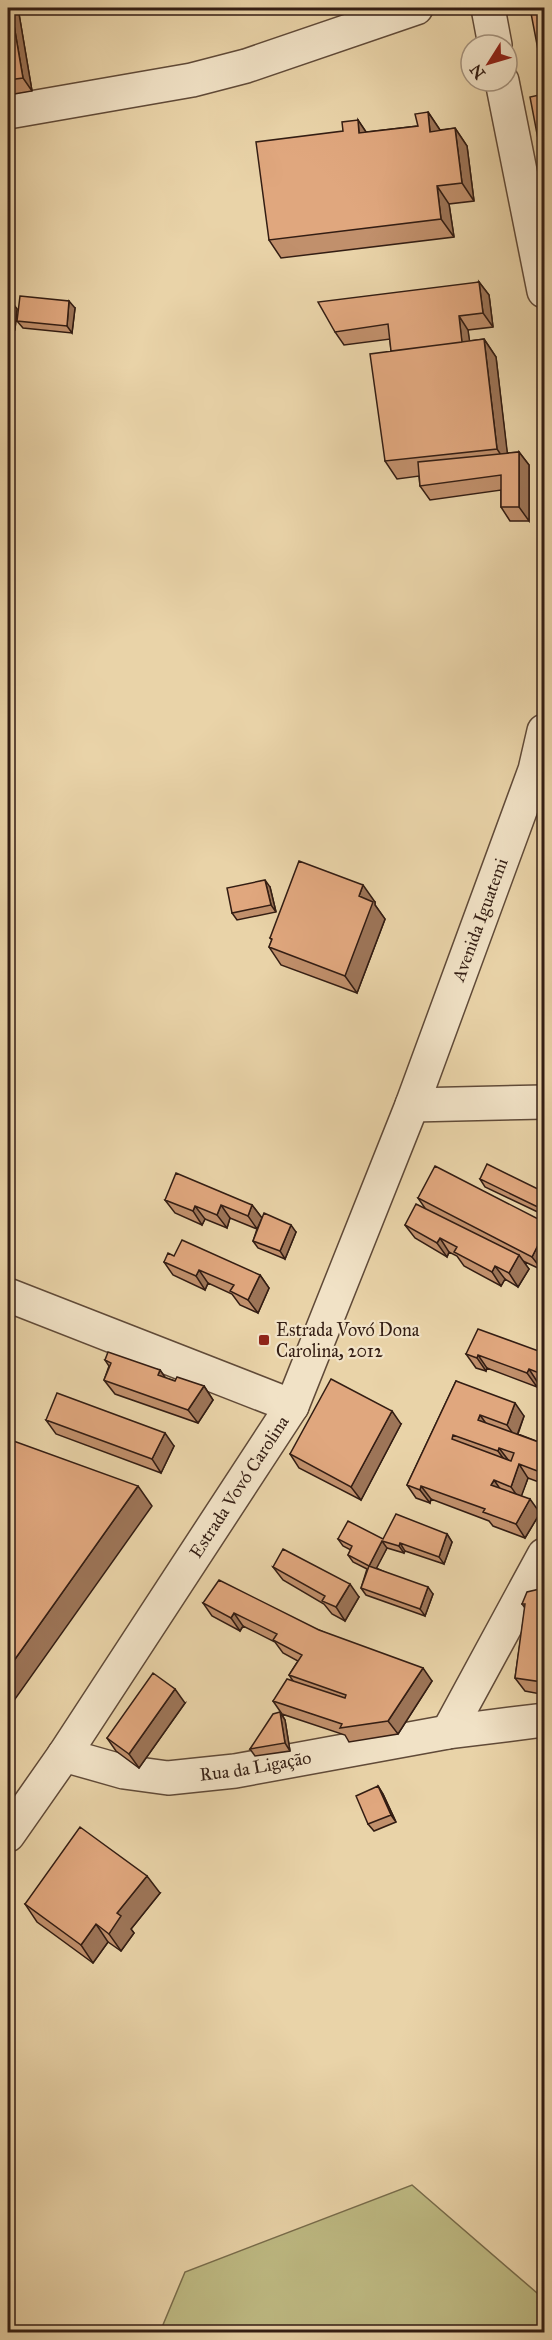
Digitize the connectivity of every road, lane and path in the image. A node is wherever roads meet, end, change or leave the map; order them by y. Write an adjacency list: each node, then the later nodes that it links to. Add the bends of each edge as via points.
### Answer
1 (416, 8): 5 (street, via 213,74)
2 (488, 8): 3 (street)
3 (493, 33)
4 (504, 93): 6 (street)
5 (8, 112)
6 (544, 291)
7 (544, 731): 9 (street, Avenida Iguatemi, via 535,770)
8 (544, 1102): 9 (street)
9 (412, 1105): 11 (street, Estrada Vovó Carolina)
10 (8, 1295): 11 (street)
11 (292, 1406): 15 (street, Estrada Vovó Carolina)
12 (544, 1555): 14 (street)
13 (544, 1720): 14 (street, Rua da Ligação)
14 (448, 1731): 15 (street, Rua da Ligação, via 235,1771 168,1778 124,1772)
15 (64, 1755): 16 (street, Estrada Vovó Carolina)
16 (8, 1835)

